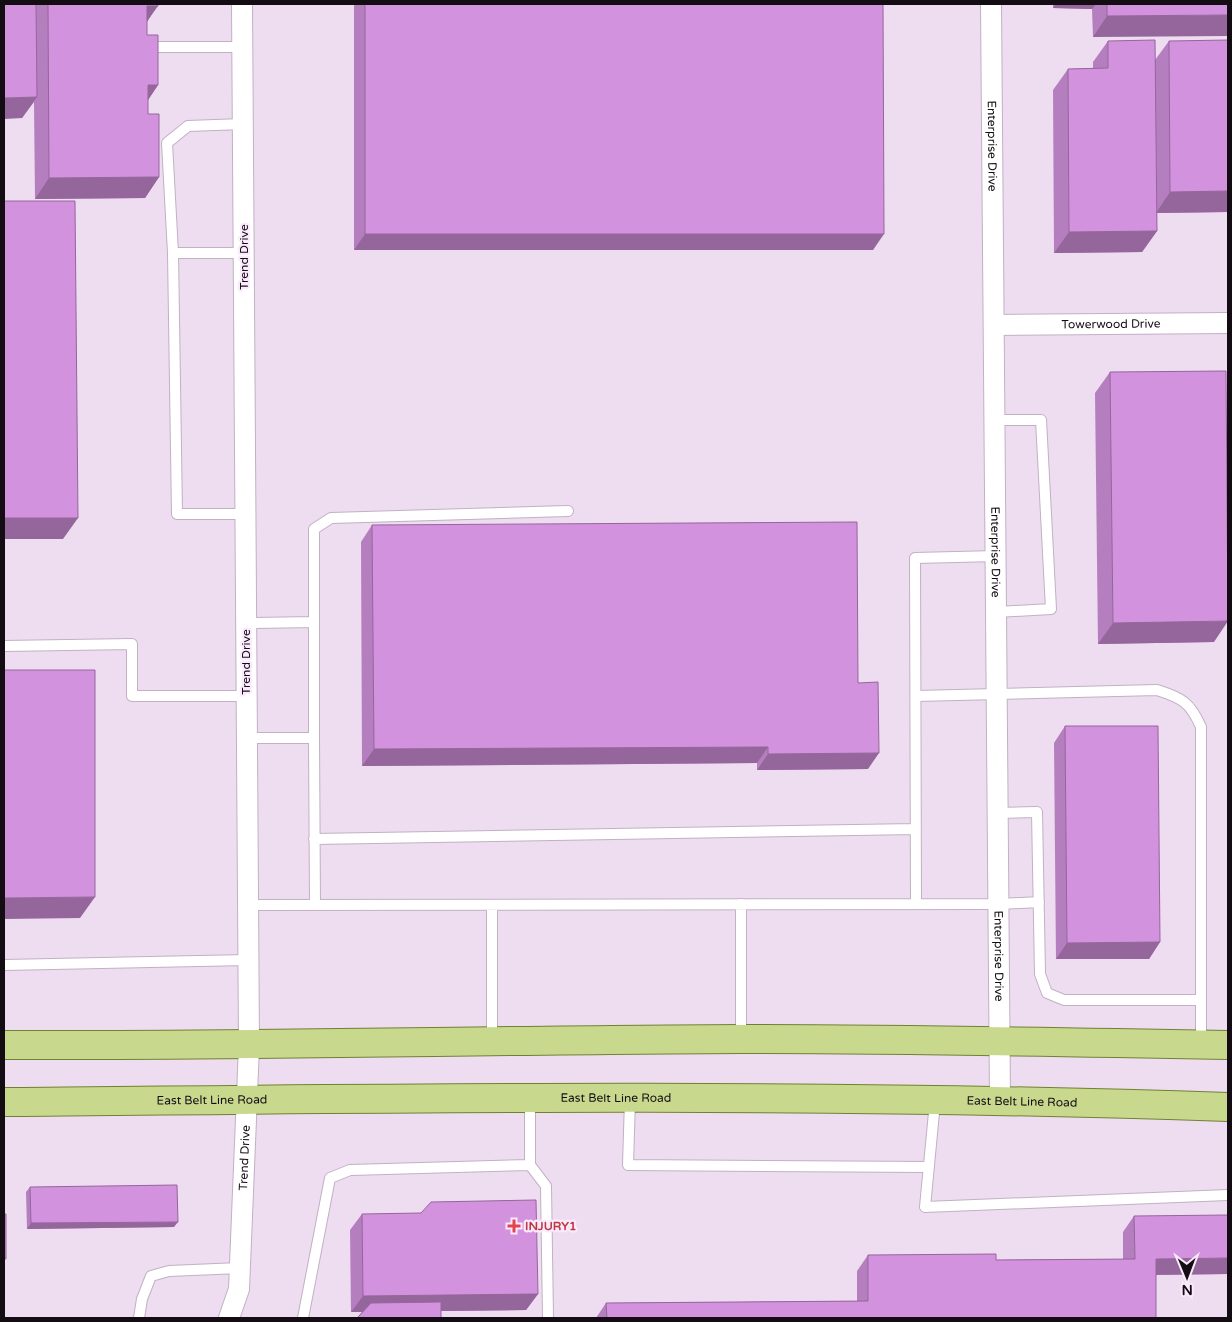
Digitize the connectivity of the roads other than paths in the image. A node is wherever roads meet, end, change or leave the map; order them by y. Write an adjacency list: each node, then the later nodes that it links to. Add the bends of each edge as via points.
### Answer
1 (242, 4): 4 (street, Trend Drive)
2 (991, 4): 9 (street, Enterprise Drive)
3 (156, 47): 4 (lane)
4 (242, 47): 5 (street, Trend Drive)
5 (243, 124): 6 (lane, via 188,126 167,143); 7 (street, Trend Drive)
6 (173, 252): 7 (lane); 12 (lane, via 177,514)
7 (244, 253): 12 (street, Trend Drive)
8 (1228, 323): 9 (street, Towerwood Drive)
9 (995, 325): 10 (street, Enterprise Drive)
10 (996, 420): 13 (street, Enterprise Drive); 14 (lane, via 1041,420 1051,609)
11 (568, 511): 15 (lane, via 331,518 314,529)
12 (245, 514): 16 (street, Trend Drive)
13 (997, 556): 14 (street, Enterprise Drive); 20 (lane, via 914,558)
14 (997, 612): 18 (street, Enterprise Drive)
15 (314, 622): 16 (lane); 22 (lane)
16 (246, 623): 19 (street, Trend Drive)
17 (4, 646): 19 (lane, via 132,644 132,696)
18 (998, 693): 20 (lane); 23 (street, Enterprise Drive); 35 (lane, via 1157,690 1180,697 1194,711 1201,727)
19 (246, 696): 21 (street, Trend Drive)
20 (916, 696): 24 (lane)
21 (247, 738): 22 (lane); 30 (street, Trend Drive)
22 (314, 738): 25 (lane)
23 (998, 813): 26 (lane, via 1037,812); 29 (street, Enterprise Drive)
24 (916, 829): 25 (lane); 28 (lane)
25 (314, 838): 31 (lane)
26 (1039, 902): 29 (lane); 35 (lane, via 1040,974 1047,993 1064,1000)
27 (741, 904): 28 (lane); 32 (lane); 36 (lane)
28 (916, 904): 29 (lane)
29 (999, 904): 37 (street, Enterprise Drive)
30 (248, 905): 31 (lane); 33 (street, Trend Drive)
31 (315, 905): 32 (lane)
32 (492, 905): 38 (lane)
33 (248, 960): 34 (lane); 42 (street, Trend Drive)
34 (4, 965)
35 (1201, 1000): 39 (lane)
36 (741, 1039): 37 (main road); 38 (main road)
37 (1000, 1040): 39 (main road); 45 (street, Enterprise Drive)
38 (492, 1043): 42 (main road)
39 (1202, 1045): 40 (main road)
40 (1228, 1045)
41 (4, 1046): 42 (main road)
42 (249, 1046): 46 (street, Trend Drive)
43 (530, 1099): 44 (main road, East Belt Line Road); 46 (main road, East Belt Line Road); 50 (lane)
44 (630, 1099): 47 (main road, East Belt Line Road); 51 (lane, via 628,1165)
45 (1000, 1099): 47 (main road, East Belt Line Road); 49 (main road, East Belt Line Road)
46 (245, 1100): 48 (main road, East Belt Line Road); 53 (street, Trend Drive)
47 (935, 1100): 51 (lane)
48 (4, 1102)
49 (1228, 1107)
50 (530, 1165): 56 (lane, via 350,1170 330,1178); 57 (lane, via 546,1186)
51 (929, 1167): 52 (lane, via 925,1207)
52 (1228, 1195)
53 (240, 1268): 54 (lane, via 169,1271 151,1276); 55 (street, Trend Drive, via 239,1289)
54 (139, 1318)
55 (229, 1318)
56 (302, 1318)
57 (548, 1318)

